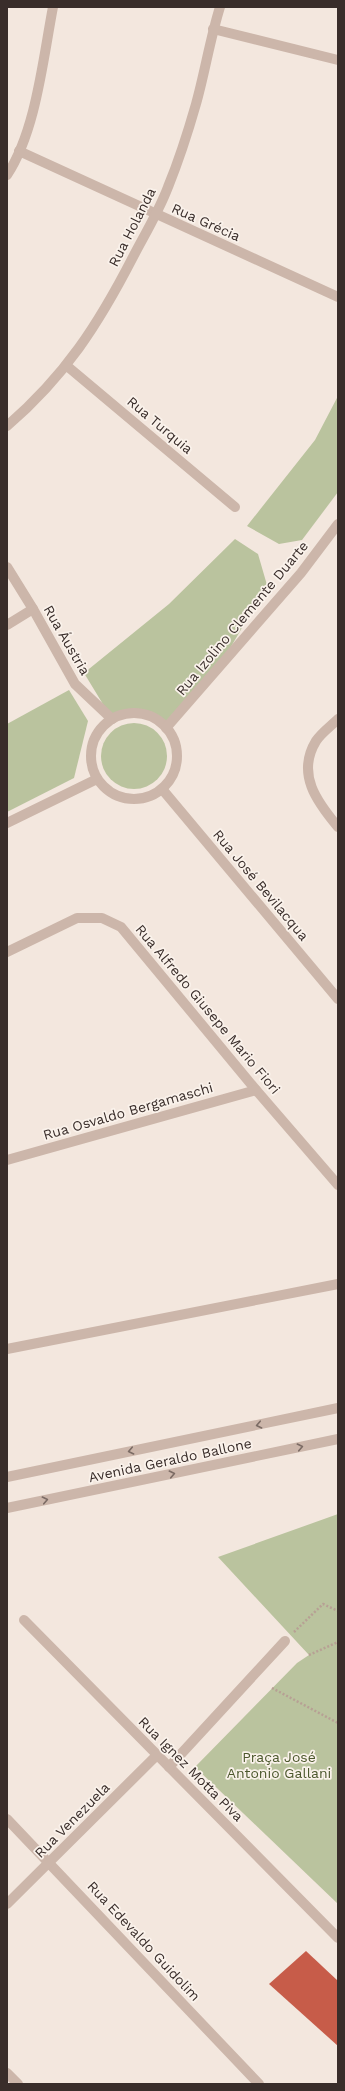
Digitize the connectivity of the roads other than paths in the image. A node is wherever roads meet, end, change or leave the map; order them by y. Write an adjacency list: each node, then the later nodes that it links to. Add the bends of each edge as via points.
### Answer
1 (53, 7): 5 (street, via 30,120)
2 (220, 7): 3 (street, Rua Holanda)
3 (213, 29): 4 (street); 7 (street, Rua Holanda, via 196,104 168,188)
4 (338, 60)
5 (19, 151): 6 (street); 7 (street, Rua Grécia)
6 (7, 175)
7 (155, 215): 8 (street, Rua Grécia); 9 (street, Rua Holanda, via 90,335)
8 (338, 297)
9 (67, 366): 10 (street, Rua Holanda, via 28,408); 11 (street, Rua Turquia)
10 (7, 426)
11 (235, 507)
12 (338, 524): 18 (street, Rua Izolino Clemente Duarte, via 301,574)
13 (7, 567): 14 (street, Rua Áustria)
14 (33, 609): 15 (street); 16 (street, Rua Áustria, via 75,684)
15 (7, 625)
16 (112, 719): 18 (street, via 124,714 137,713 150,716); 19 (street, via 101,728 92,746 92,766)
17 (338, 719): 22 (street, via 316,741 308,763 310,782 317,802)
18 (166, 728): 20 (street, via 176,748 177,759 175,770)
19 (98, 779): 20 (street, via 107,790 135,799 149,796); 21 (street)
20 (162, 789): 24 (street, Rua José Bevilacqua)
21 (7, 823)
22 (338, 827)
23 (7, 952): 25 (street, Rua Alfredo Giusepe Mario Fiori, via 77,918 102,918 121,927)
24 (338, 999)
25 (256, 1090): 26 (street, Rua Osvaldo Bergamaschi); 27 (street, Rua Alfredo Giusepe Mario Fiori)
26 (7, 1160)
27 (338, 1185)
28 (338, 1284): 29 (street)
29 (7, 1349)
30 (338, 1408): 32 (street, Avenida Geraldo Ballone, one-way to 32)
31 (338, 1439): 33 (street, Avenida Geraldo Ballone, one-way to 31)
32 (7, 1477)
33 (7, 1508)
34 (24, 1620): 36 (street, Rua Ignez Motta Piva)
35 (285, 1641): 37 (street)
36 (157, 1754): 37 (street, Rua Ignez Motta Piva); 39 (street, Rua Venezuela)
37 (169, 1767): 41 (street, Rua Ignez Motta Piva)
38 (7, 1819): 39 (street, Rua Edevaldo Guidolim)
39 (49, 1862): 40 (street, Rua Venezuela); 44 (street, Rua Edevaldo Guidolim)
40 (7, 1904)
41 (338, 1938)
42 (7, 2073): 43 (street)
43 (18, 2084)
44 (259, 2084)

